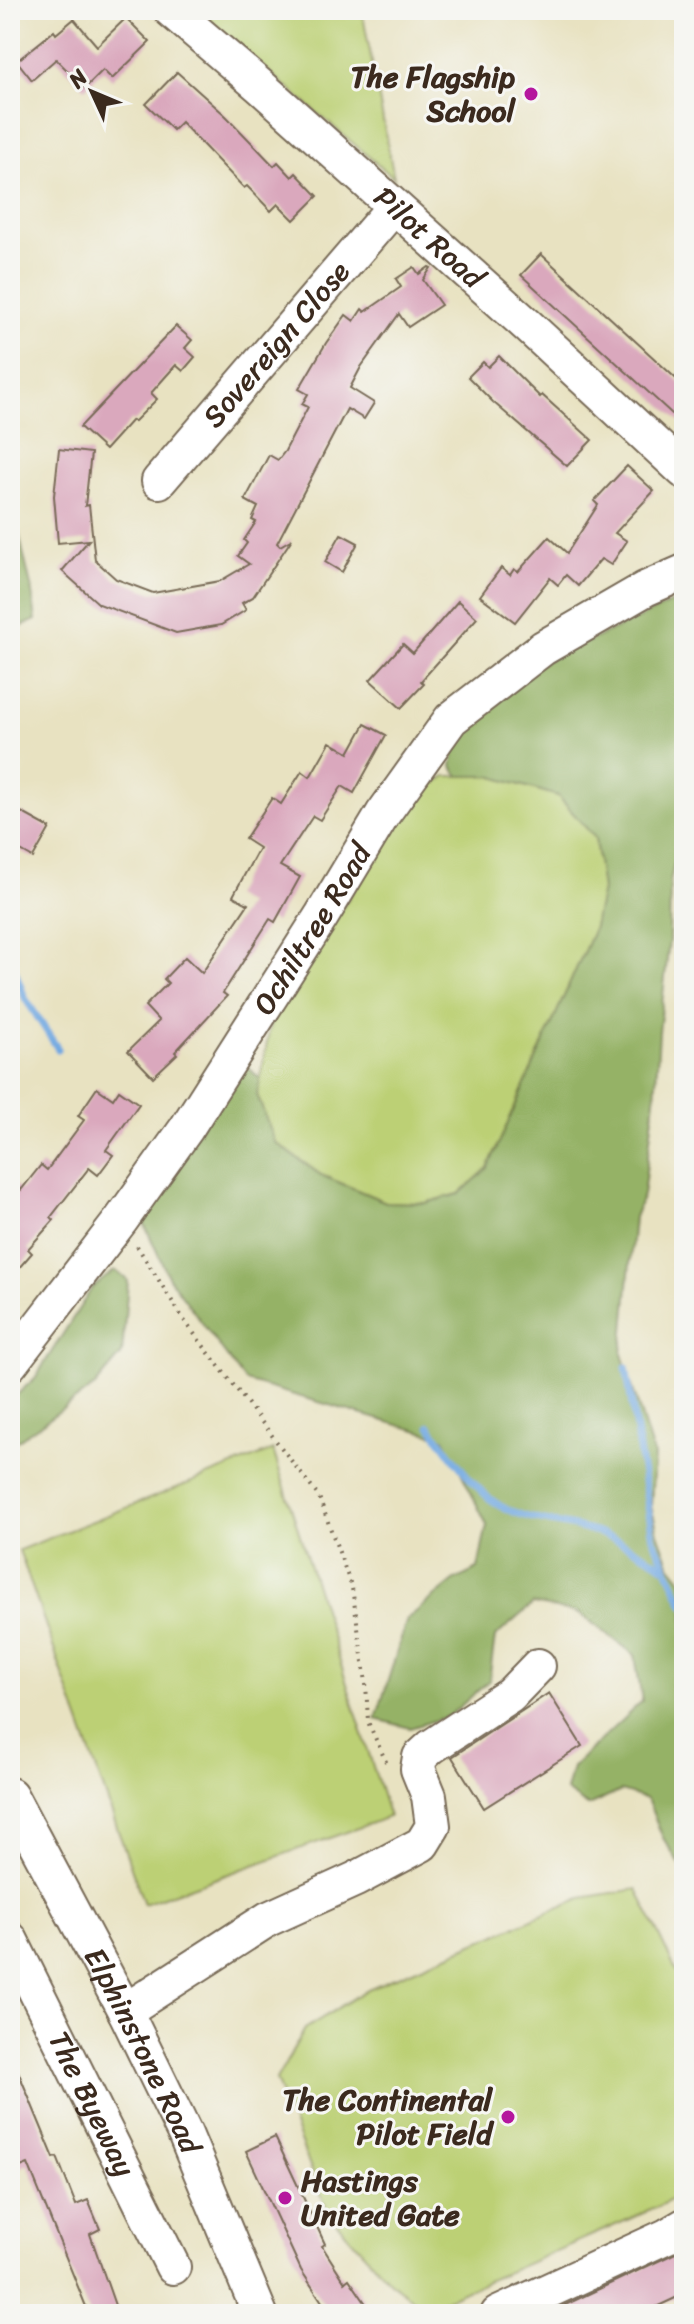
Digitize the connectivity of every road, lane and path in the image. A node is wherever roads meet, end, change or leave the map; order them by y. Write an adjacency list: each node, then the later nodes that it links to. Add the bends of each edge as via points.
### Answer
1 (171, 10): 2 (street, Pilot Road)
2 (393, 208): 3 (street, Pilot Road); 4 (street, Sovereign Close)
3 (684, 471)
4 (159, 481)
5 (684, 572): 6 (street, Ochiltree Road, via 543,648 451,719 383,814 186,1129)
6 (121, 1220): 7 (street, Ochiltree Road); 9 (path, via 186,1323 319,1497 352,1588 368,1722)
7 (10, 1364)
8 (538, 1666): 12 (street, via 510,1695 420,1757 418,1769 433,1826 422,1844 268,1919)
9 (393, 1778)
10 (10, 1795): 12 (street, Elphinstone Road)
11 (10, 1939): 14 (street, The Byeway)
12 (125, 2011): 15 (street, Elphinstone Road, via 185,2134)
13 (684, 2226): 16 (street)
14 (173, 2267)
15 (260, 2314)
16 (498, 2314)

